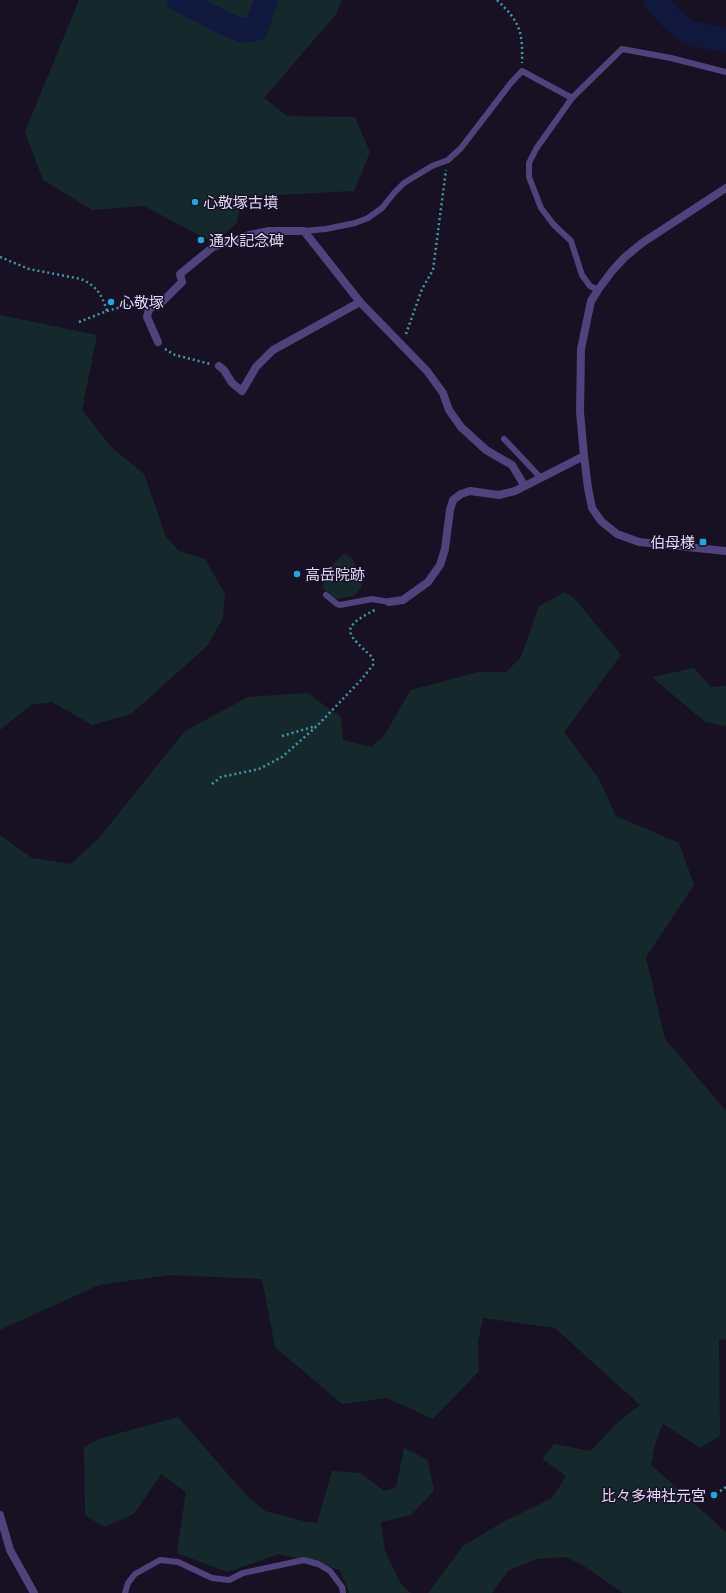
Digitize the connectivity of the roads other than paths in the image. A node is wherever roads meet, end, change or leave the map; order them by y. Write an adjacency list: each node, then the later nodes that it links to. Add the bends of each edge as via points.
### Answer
1 (726, 72): 2 (lane, via 622,49)
2 (572, 98): 4 (lane, via 522,71 461,148 448,160 432,166 404,183 382,208 368,218 326,229); 5 (lane, via 536,149 529,163 529,177 541,208 571,241 582,275 590,286)
3 (726, 188): 5 (street, via 642,243 625,257)
4 (304, 231): 6 (street); 7 (street, via 269,231 213,247 180,274 182,282 164,300 149,309 147,317)
5 (598, 290): 10 (street, via 592,301 581,349 580,412)
6 (360, 302): 8 (street, via 273,350 256,367 242,391); 12 (street, via 427,371 443,393 449,410 461,427 486,450 512,465)
7 (158, 342)
8 (219, 366)
9 (504, 439): 11 (lane)
10 (584, 456): 11 (street); 13 (street, via 592,508 601,521 616,534 639,542)
11 (540, 477): 12 (street)
12 (524, 485): 15 (street, via 499,494 470,492 461,494 453,500 440,564 428,582 403,600)
13 (726, 551)
14 (326, 595): 15 (lane, via 340,605 372,600)
15 (389, 602)
16 (0, 1515): 17 (street, via 10,1550)
17 (34, 1593)
18 (125, 1593): 19 (lane, via 128,1583 135,1574 160,1560 178,1562 212,1578 228,1580 243,1573 304,1560 330,1571 342,1587)
19 (343, 1593)

